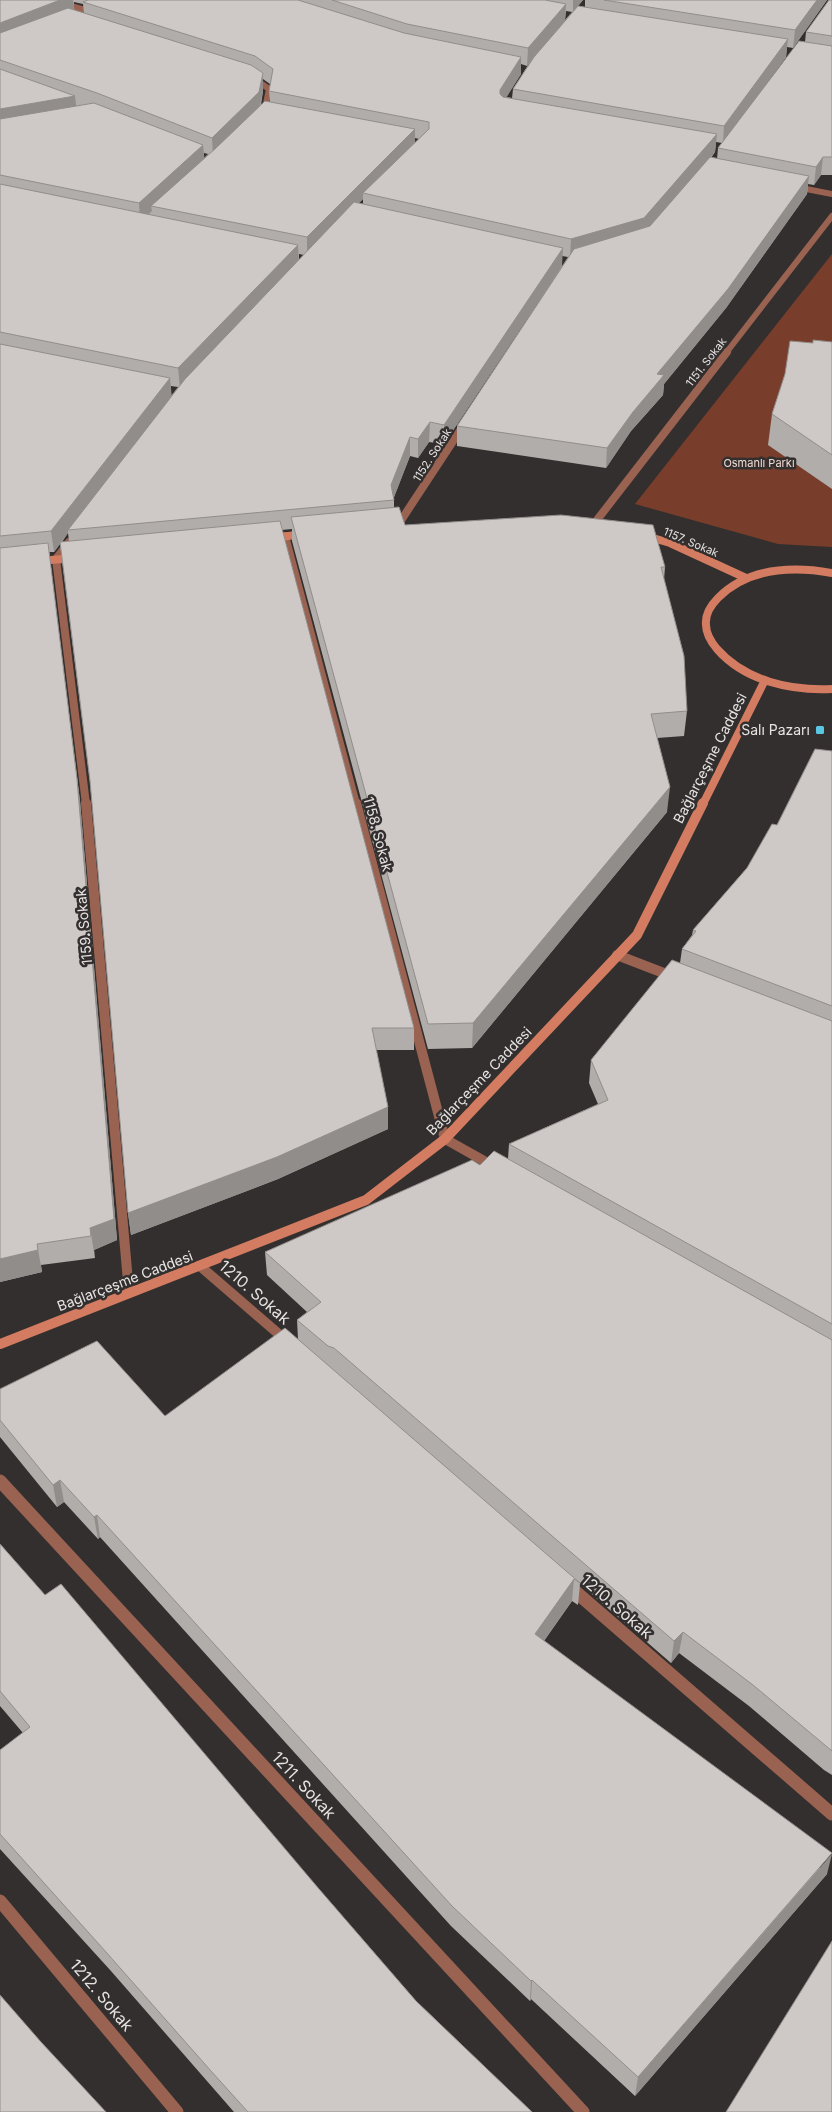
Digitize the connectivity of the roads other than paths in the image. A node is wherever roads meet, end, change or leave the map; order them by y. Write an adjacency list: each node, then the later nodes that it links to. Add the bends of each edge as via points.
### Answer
1 (49, 0): 3 (street)
2 (97, 8): 3 (street)
3 (89, 11): 4 (street)
4 (74, 16)
5 (244, 75): 6 (street, via 269,89)
6 (264, 113): 7 (street); 8 (street)
7 (273, 115)
8 (256, 120)
9 (784, 184): 10 (street)
10 (832, 194)
11 (832, 216): 14 (street, 1151. Sokak)
12 (468, 419): 16 (street, 1152. Sokak)
13 (588, 520): 14 (street)
14 (597, 520): 15 (street)
15 (606, 523)
16 (398, 525): 17 (street); 18 (street)
17 (408, 525)
18 (388, 526)
19 (634, 532): 28 (street, 1157. Sokak, via 670,543)
20 (313, 534): 22 (street)
21 (74, 536): 25 (street)
22 (284, 536): 23 (street); 33 (street, 1158. Sokak)
23 (266, 538)
24 (85, 557): 25 (street)
25 (56, 559): 26 (street); 36 (street, 1159. Sokak, via 89,824)
26 (28, 561)
27 (832, 573): 28 (street, via 796,569)
28 (746, 578): 29 (street, via 723,591 709,608 706,628 715,648 735,666)
29 (765, 680): 30 (street, via 795,688); 31 (street, Bağlarçeşme Caddesi, via 637,935)
30 (832, 689)
31 (617, 955): 32 (street); 33 (street, Bağlarçeşme Caddesi)
32 (680, 979)
33 (445, 1139): 34 (street); 35 (street, Bağlarçeşme Caddesi, via 366,1200)
34 (505, 1173)
35 (200, 1266): 36 (street, Bağlarçeşme Caddesi); 38 (street, 1210. Sokak)
36 (129, 1293): 37 (street, Bağlarçeşme Caddesi)
37 (0, 1344)
38 (298, 1351)
39 (0, 1480): 44 (street, 1211. Sokak)
40 (561, 1579): 41 (street, 1210. Sokak)
41 (832, 1814)
42 (0, 1901): 43 (street, 1212. Sokak)
43 (177, 2112)
44 (584, 2112)

